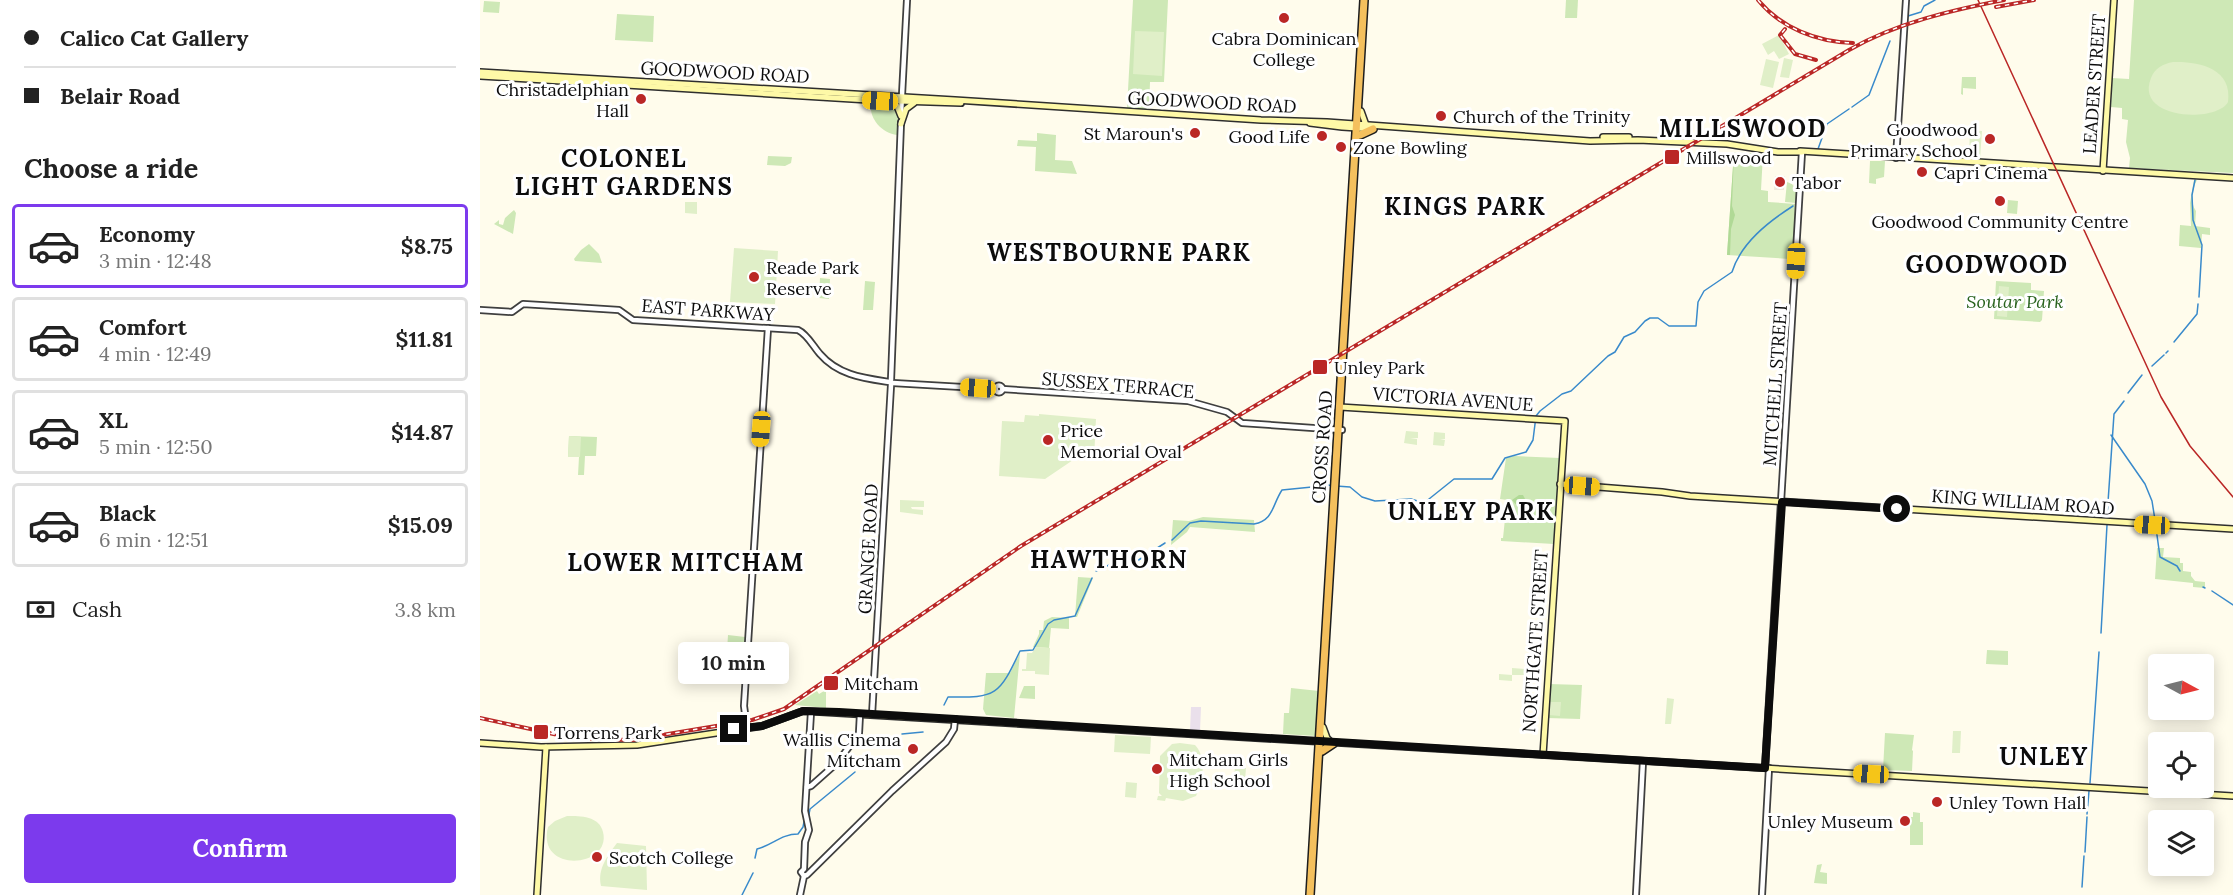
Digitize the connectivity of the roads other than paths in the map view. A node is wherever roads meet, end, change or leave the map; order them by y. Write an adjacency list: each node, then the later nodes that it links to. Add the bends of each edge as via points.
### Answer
1 (907, 0): 7 (street, GRANGE ROAD)
2 (1366, 0): 13 (highway, CROSS ROAD)
3 (1906, 0): 17 (street)
4 (2114, 0): 18 (main road, LEADER STREET)
5 (480, 74): 6 (main road, GOODWOOD ROAD)
6 (807, 95): 7 (main road, GOODWOOD ROAD); 8 (main road, GOODWOOD ROAD)
7 (901, 99): 8 (main road, GOODWOOD ROAD); 9 (main road, GOODWOOD ROAD); 10 (main road, GOODWOOD ROAD); 11 (street, GRANGE ROAD)
8 (892, 101): 11 (main road)
9 (915, 102): 10 (main road, GOODWOOD ROAD); 12 (main road, via 906,109)
10 (969, 102): 13 (main road, GOODWOOD ROAD)
11 (901, 116): 12 (street, GRANGE ROAD)
12 (901, 124): 22 (street, GRANGE ROAD)
13 (1357, 125): 14 (main road, GOODWOOD ROAD); 15 (highway); 23 (highway, CROSS ROAD)
14 (1383, 127): 15 (main road, GOODWOOD ROAD); 16 (main road, GOODWOOD ROAD, via 1571,139 1652,137 1734,142)
15 (1373, 129)
16 (1800, 153): 17 (main road, GOODWOOD ROAD); 28 (street, MITCHELL STREET)
17 (1896, 158): 18 (main road, GOODWOOD ROAD)
18 (2103, 171): 19 (main road, GOODWOOD ROAD)
19 (2233, 178)
20 (480, 310): 21 (street, EAST PARKWAY, via 512,312 523,304 619,310 633,320)
21 (768, 328): 22 (street, EAST PARKWAY, via 796,329 840,370); 33 (street)
22 (891, 383): 25 (street, SUSSEX TERRACE, via 996,389 999,393 1002,389 1188,401 1231,414 1242,423); 35 (street, GRANGE ROAD)
23 (1341, 407): 24 (main road, VICTORIA AVENUE); 25 (highway, CROSS ROAD)
24 (1564, 421): 26 (main road, NORTHGATE STREET)
25 (1340, 430): 27 (highway, CROSS ROAD)
26 (1560, 484): 28 (main road, KING WILLIAM ROAD); 46 (main road, NORTHGATE STREET)
27 (1337, 486): 37 (highway, CROSS ROAD); 40 (highway, CROSS ROAD)
28 (1782, 502): 29 (main road, KING WILLIAM ROAD); 49 (street, MITCHELL STREET)
29 (2233, 529)
30 (738, 706): 33 (street)
31 (811, 712): 32 (main road); 38 (main road); 50 (street)
32 (839, 712): 34 (main road); 38 (main road, via 801,708)
33 (744, 714): 38 (street)
34 (860, 714): 35 (main road); 50 (street, via 859,733 833,767)
35 (872, 715): 36 (main road)
36 (955, 719): 39 (main road); 52 (street, via 946,742)
37 (1323, 727): 40 (highway, CROSS ROAD); 42 (main road)
38 (747, 728): 44 (main road, via 637,745)
39 (1308, 741): 40 (main road); 45 (main road)
40 (1320, 742): 42 (main road); 45 (highway, CROSS ROAD)
41 (480, 743): 43 (main road)
42 (1332, 743): 45 (highway); 46 (main road)
43 (546, 747): 44 (main road); 47 (main road)
44 (568, 747): 47 (main road, via 551,752)
45 (1320, 753): 53 (highway, CROSS ROAD)
46 (1543, 755): 48 (main road)
47 (545, 760): 54 (main road)
48 (1643, 761): 49 (main road); 56 (street)
49 (1767, 768): 51 (main road); 57 (street, MITCHELL STREET)
50 (807, 788): 52 (street)
51 (2233, 796)
52 (806, 871): 55 (street)
53 (1311, 894)
54 (537, 895)
55 (800, 895)
56 (1636, 895)
57 (1762, 895)

